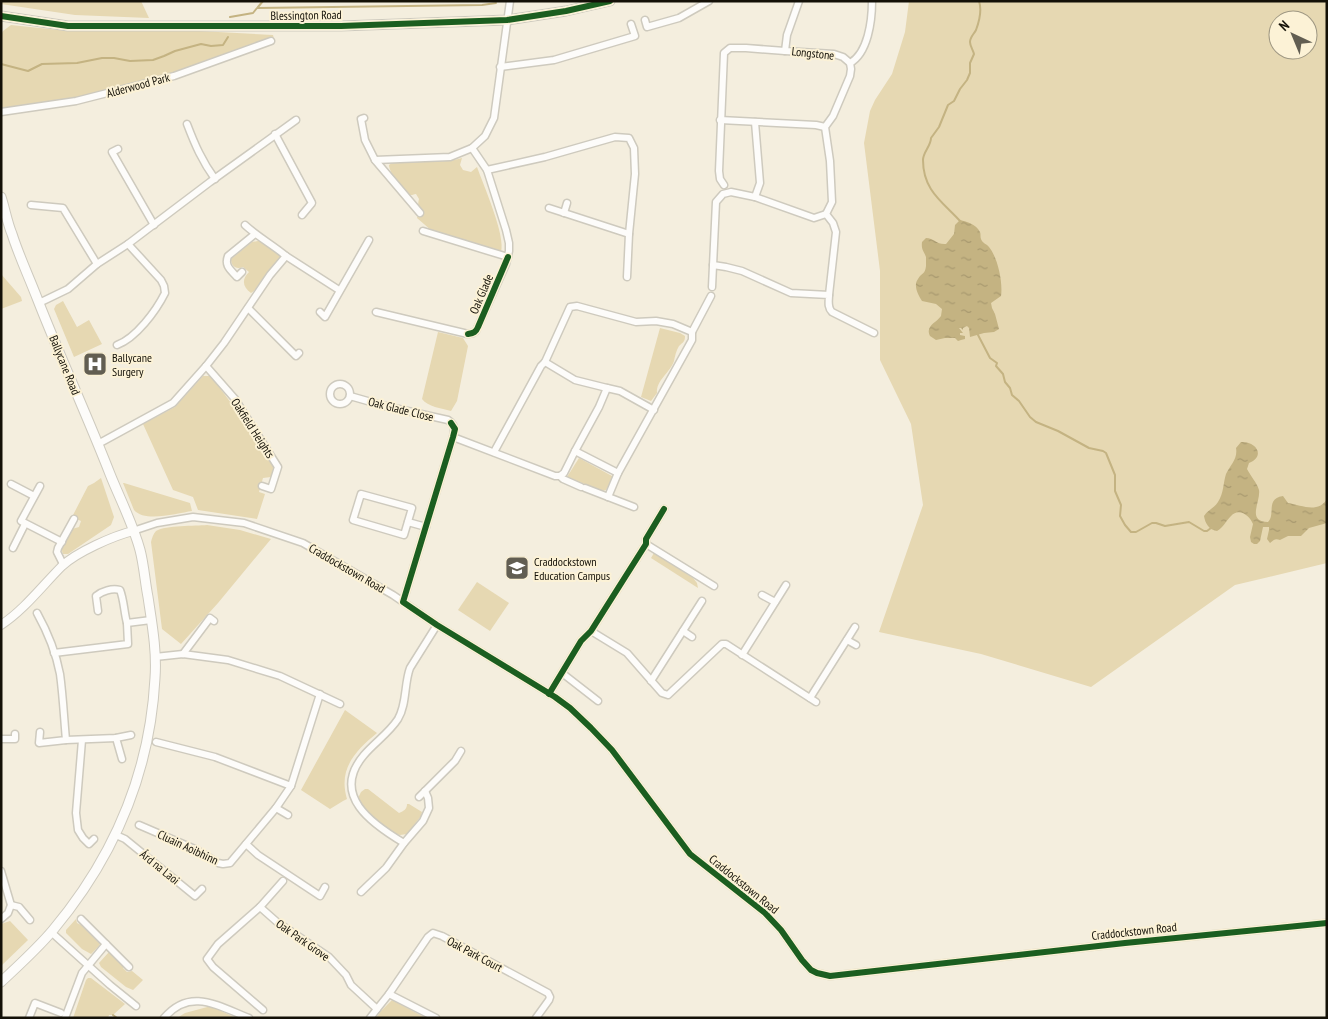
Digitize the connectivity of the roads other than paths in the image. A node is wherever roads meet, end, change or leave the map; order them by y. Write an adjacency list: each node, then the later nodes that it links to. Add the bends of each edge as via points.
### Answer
1 (510, 1): 7 (street)
2 (610, 1): 7 (main road, Blessington Road)
3 (709, 1): 8 (street, via 679,18 647,27)
4 (799, 1): 11 (street, Longstone)
5 (872, 1): 12 (street, Longstone, via 870,26 864,44 858,57)
6 (1, 16): 7 (main road, Blessington Road, via 68,26 341,26)
7 (507, 20): 13 (street)
8 (644, 20)
9 (631, 24): 13 (street, via 635,36 554,60)
10 (271, 41): 14 (street, Alderwood Park, via 172,76 76,101)
11 (785, 50): 12 (street, Longstone, via 834,54); 17 (street, via 730,48 724,53)
12 (850, 64): 20 (street, via 850,76)
13 (500, 67): 22 (street, via 494,118 485,136)
14 (1, 112)
15 (364, 118): 24 (street, via 361,119 365,140)
16 (296, 120): 21 (street)
17 (720, 120): 18 (street); 27 (street, via 719,172)
18 (755, 122): 20 (street); 29 (street, via 760,183)
19 (187, 124): 26 (street, via 204,163)
20 (825, 127): 35 (street, via 832,202)
21 (275, 134): 26 (street); 36 (street, via 312,203)
22 (472, 148): 24 (street, via 450,157); 25 (street, Oak Glade)
23 (118, 149): 37 (street, via 112,152)
24 (376, 160): 33 (street)
25 (487, 170): 41 (street, via 615,137 629,138 634,148 635,174); 45 (street, Oak Glade, via 509,242)
26 (215, 179): 37 (street)
27 (724, 185)
28 (1, 197): 54 (main road, Ballycane Road, via 11,233)
29 (755, 197): 35 (street, via 814,218); 47 (street, via 731,192 719,197 716,202)
30 (567, 203): 34 (street)
31 (31, 205): 46 (street, via 63,208)
32 (548, 208): 34 (street)
33 (420, 213)
34 (564, 213): 41 (street)
35 (826, 214): 52 (street, via 836,227)
36 (302, 215)
37 (154, 225): 43 (street)
38 (245, 225): 40 (street)
39 (423, 231): 45 (street)
40 (255, 234): 44 (street); 48 (street, via 226,261 237,277)
41 (628, 234): 49 (street)
42 (369, 240): 51 (street)
43 (128, 244): 46 (street); 60 (street, via 160,280 165,293 145,322)
44 (286, 256): 51 (street); 55 (street)
45 (508, 257): 57 (street, Oak Glade, via 473,333)
46 (97, 264): 54 (street, via 68,289)
47 (713, 265): 50 (street); 52 (street, via 742,271 791,293)
48 (242, 272)
49 (627, 277)
50 (712, 287)
51 (339, 290): 56 (street, via 325,317)
52 (829, 295): 59 (street, via 828,305 832,312)
53 (711, 296): 58 (street)
54 (39, 303): 68 (main road, Ballycane Road)
55 (248, 308): 61 (street, via 296,356); 63 (street)
56 (320, 312)
57 (376, 312)
58 (692, 332): 62 (street, via 672,324 636,322 573,306 567,311); 66 (street, via 692,340)
59 (874, 333)
60 (117, 345)
61 (299, 353)
62 (545, 362): 64 (street, via 575,380); 70 (street)
63 (206, 366): 68 (street, via 173,403); 75 (street, Oakfield Heights, via 235,399 278,467 271,489)
64 (606, 388): 66 (street, via 620,391); 69 (street)
65 (350, 396): 67 (street, Oak Glade Close, via 448,420 455,429)
66 (654, 410): 71 (street)
67 (453, 437): 70 (street); 83 (street)
68 (98, 444): 84 (main road, Ballycane Road)
69 (575, 451): 71 (street); 72 (street)
70 (494, 452): 72 (street)
71 (618, 473): 77 (street)
72 (560, 476): 77 (street)
73 (11, 484): 76 (street)
74 (40, 486): 76 (street)
75 (262, 486)
76 (34, 496): 82 (street, via 20,521)
77 (608, 497): 78 (street)
78 (634, 507)
79 (664, 509): 86 (street)
80 (74, 519): 85 (street)
81 (408, 522): 81 (street, via 404,535 353,520 361,494 412,508); 83 (street)
82 (26, 524): 85 (street); 87 (street)
83 (426, 527): 93 (street)
84 (133, 530): 88 (street, Craddockstown Road, via 88,549); 93 (street, Craddockstown Road, via 193,517 244,523 303,543); 97 (main road, Ballycane Road, via 140,551)
85 (62, 542): 88 (street, via 58,552)
86 (646, 544): 90 (street); 103 (street)
87 (13, 548)
88 (63, 564): 101 (street, Craddockstown Road)
89 (786, 585): 94 (street)
90 (714, 586)
91 (762, 594): 94 (street)
92 (702, 601): 104 (street)
93 (403, 602): 100 (street, Craddockstown Road)
94 (775, 602): 110 (street)
95 (98, 610): 99 (street, via 96,596 120,590)
96 (36, 613): 108 (street)
97 (151, 620): 99 (street); 111 (main road, Ballycane Road)
98 (212, 620): 109 (street)
99 (127, 623): 108 (street, via 128,644)
100 (437, 625): 115 (street, Craddockstown Road); 138 (street, via 410,668 403,708 398,718 363,756 351,780 351,791 362,811)
101 (1, 626)
102 (855, 627): 106 (street)
103 (591, 631): 112 (street, via 581,641); 113 (street, via 627,653)
104 (683, 632): 105 (street); 113 (street)
105 (692, 638)
106 (847, 640): 107 (street); 116 (street)
107 (856, 645)
108 (54, 654): 125 (street, via 60,674)
109 (183, 654): 111 (street); 114 (street, via 228,660 280,676)
110 (742, 655): 113 (street, via 722,644 668,695); 116 (street)
111 (155, 656): 136 (main road, Ballycane Road, via 149,737 134,790)
112 (562, 673): 115 (street); 117 (street)
113 (652, 681)
114 (320, 694): 119 (street); 130 (street, Cluain Aoibhinn)
115 (549, 694): 150 (street, Craddockstown Road, via 570,708 612,750 690,854 765,914 802,960 817,973 830,976)
116 (810, 698): 118 (street)
117 (598, 702)
118 (816, 702)
119 (340, 704)
120 (40, 732): 125 (street, via 39,743)
121 (15, 734): 124 (street, via 15,739)
122 (131, 735): 123 (street)
123 (116, 738): 126 (street); 129 (street)
124 (1, 739)
125 (66, 740): 126 (street)
126 (82, 740): 137 (street, via 76,813 78,830 89,844)
127 (156, 742): 130 (street, via 215,757)
128 (461, 751): 131 (street, via 456,761)
129 (122, 759)
130 (291, 786): 133 (street, Cluain Aoibhinn)
131 (425, 791): 132 (street); 138 (street, via 429,808 423,821)
132 (419, 798)
133 (276, 808): 134 (street); 139 (street, Cluain Aoibhinn)
134 (288, 815)
135 (139, 825): 139 (street, Cluain Aoibhinn, via 148,832 197,850 223,864 230,863)
136 (116, 835): 143 (street, Árd na Laoi, via 195,896); 151 (main road, Ballycane Road, via 86,886)
137 (94, 839)
138 (404, 843): 144 (street, via 386,868)
139 (246, 844): 142 (street, via 320,896)
140 (1, 870): 145 (street)
141 (282, 881): 146 (street)
142 (325, 887)
143 (202, 889)
144 (361, 892)
145 (11, 905): 147 (street); 148 (street, via 19,907)
146 (260, 907): 158 (street, Oak Park Grove, via 330,957); 159 (street, via 218,944 207,959)
147 (1, 919)
148 (30, 920)
149 (81, 920): 152 (street)
150 (1327, 922)
151 (52, 932): 153 (street); 155 (main road, Ballycane Road)
152 (106, 944): 153 (street); 154 (street)
153 (89, 965): 157 (street); 160 (street, via 82,973)
154 (129, 967)
155 (1, 982)
156 (388, 994): 158 (street, Oak Park Court); 165 (street); 166 (street, Oak Park Court, via 433,933 548,994 549,1000)
157 (136, 1006)
158 (377, 1009): 164 (street)
159 (264, 1010)
160 (63, 1015): 161 (street, via 35,1003)
161 (29, 1018)
162 (164, 1018): 163 (street, via 176,1006 194,1000)
163 (249, 1018)
164 (370, 1018)
165 (436, 1018)
166 (536, 1018)

